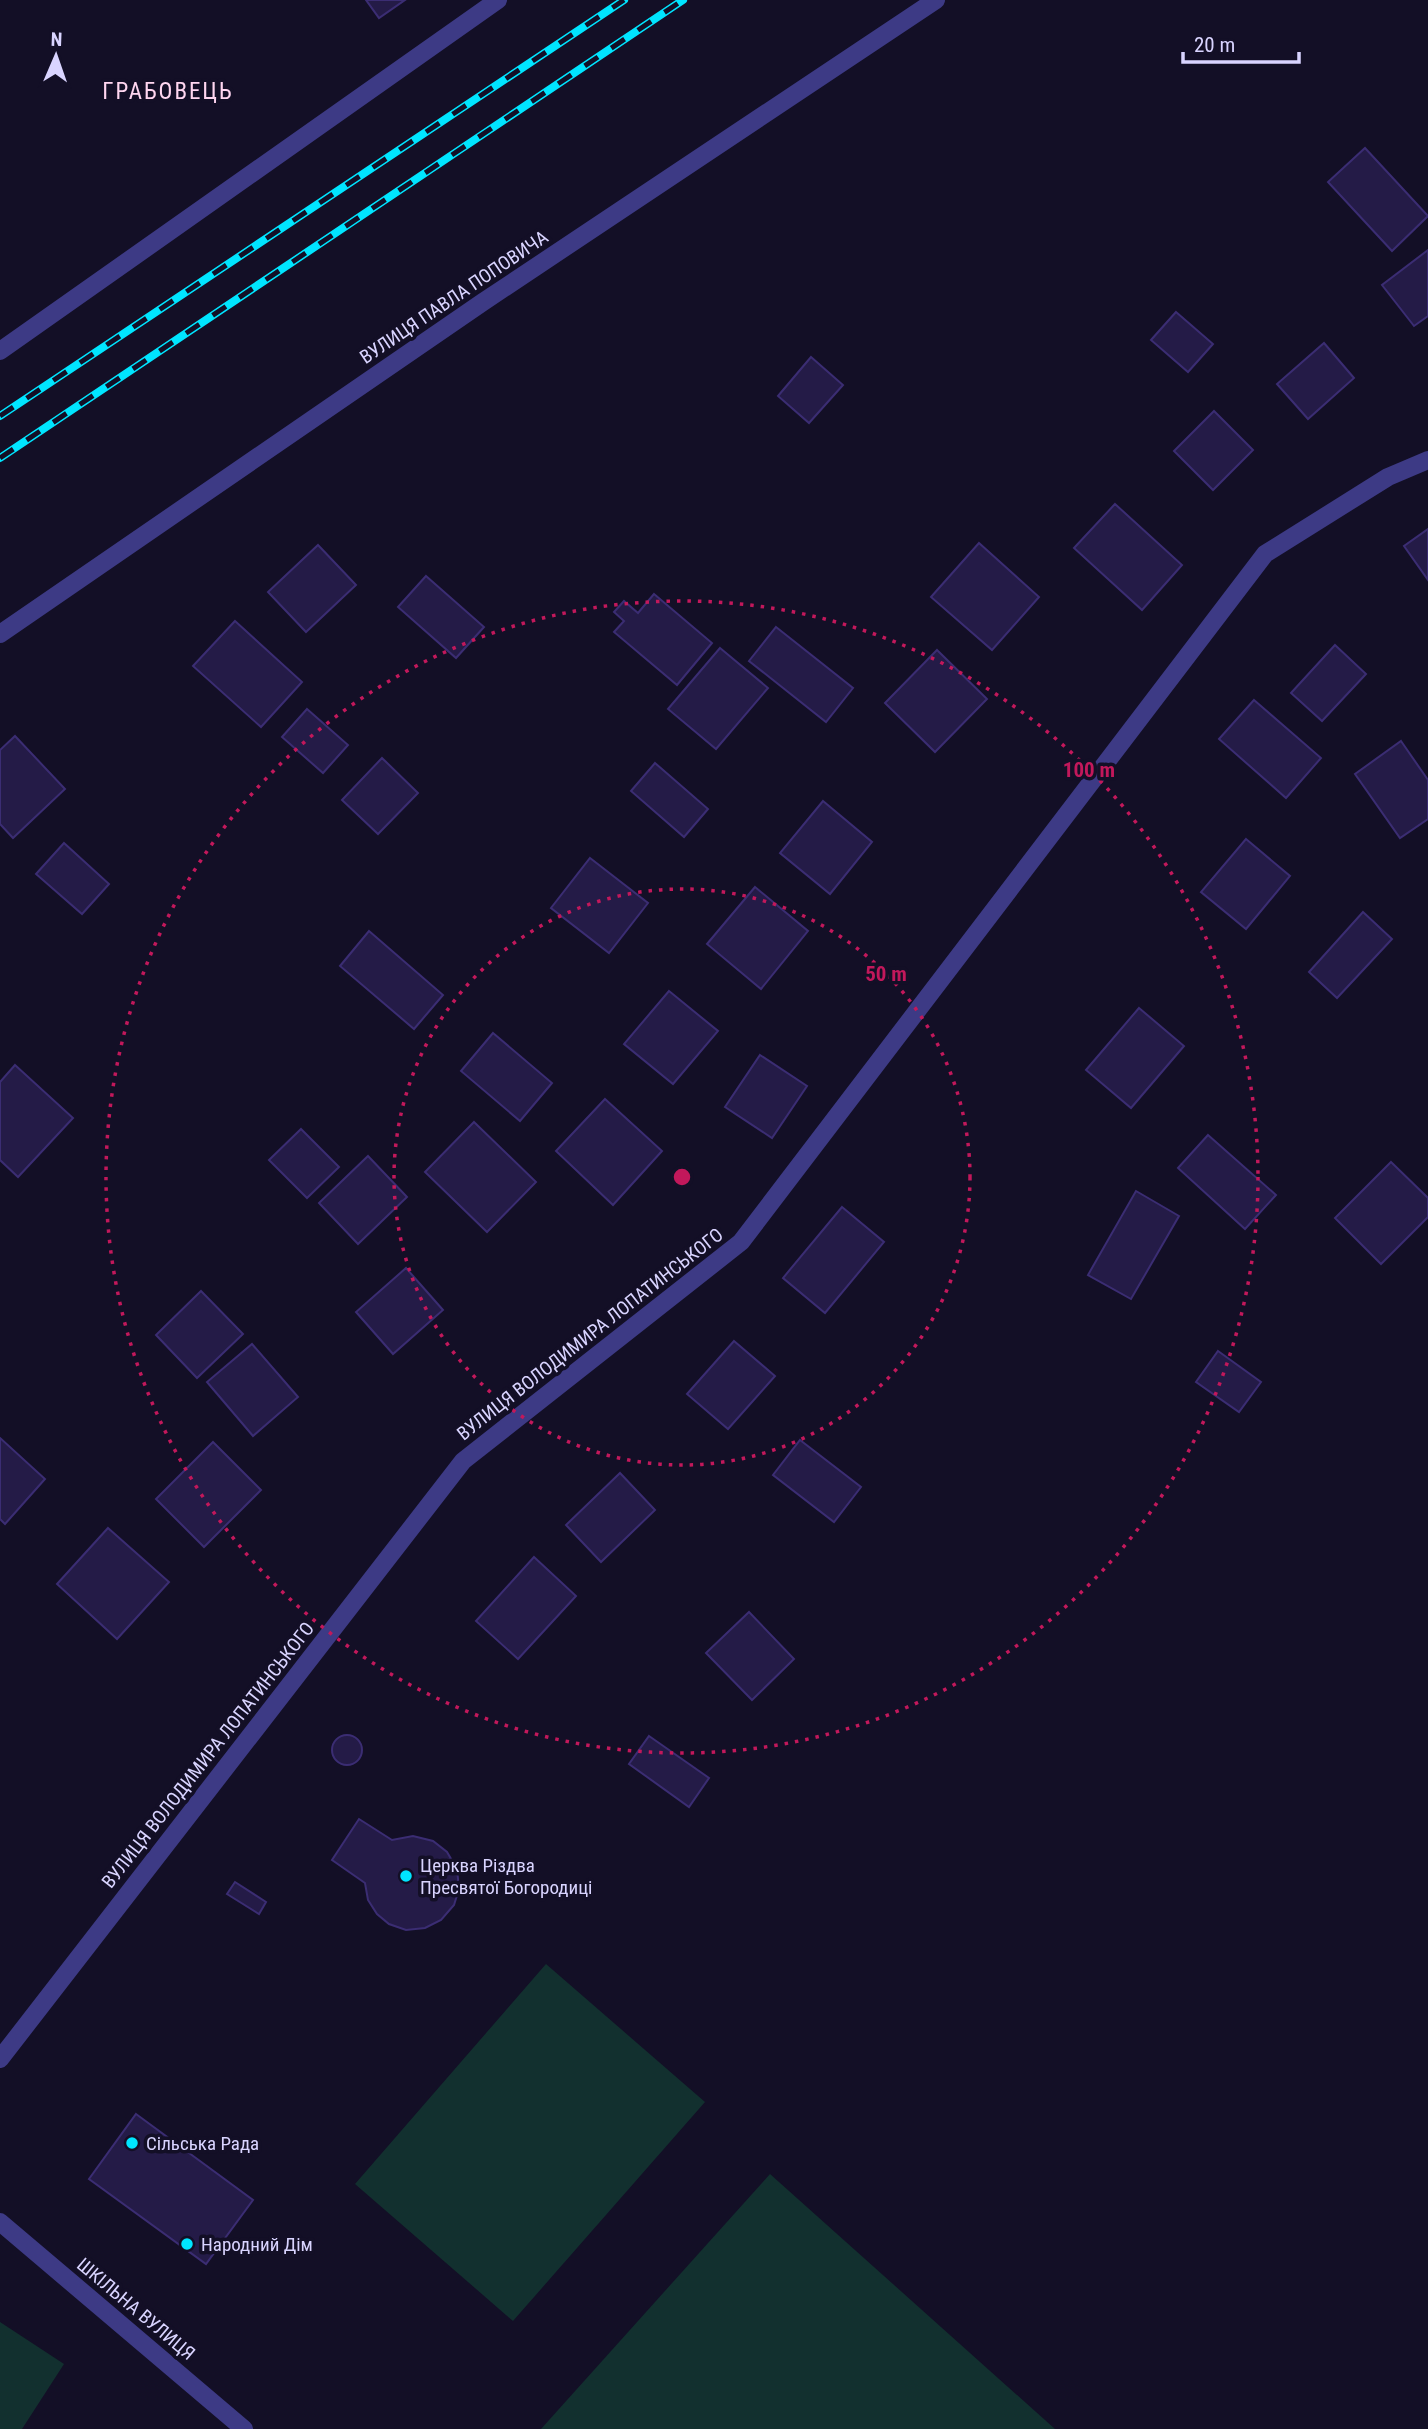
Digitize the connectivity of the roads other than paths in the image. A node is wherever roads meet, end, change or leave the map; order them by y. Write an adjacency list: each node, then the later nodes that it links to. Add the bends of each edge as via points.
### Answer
1 (498, 0): 3 (street)
2 (936, 0): 5 (street, ВУЛИЦЯ ПАВЛА ПОПОВИЧА, via 483,302)
3 (0, 351)
4 (1428, 460): 6 (street, ВУЛИЦЯ ВОЛОДИМИРА ЛОПАТИНСЬКОГО, via 1388,477 1265,554 741,1242 463,1461)
5 (0, 634)
6 (0, 2059)
7 (0, 2222): 8 (street, ШКІЛЬНА ВУЛИЦЯ)
8 (244, 2429)

